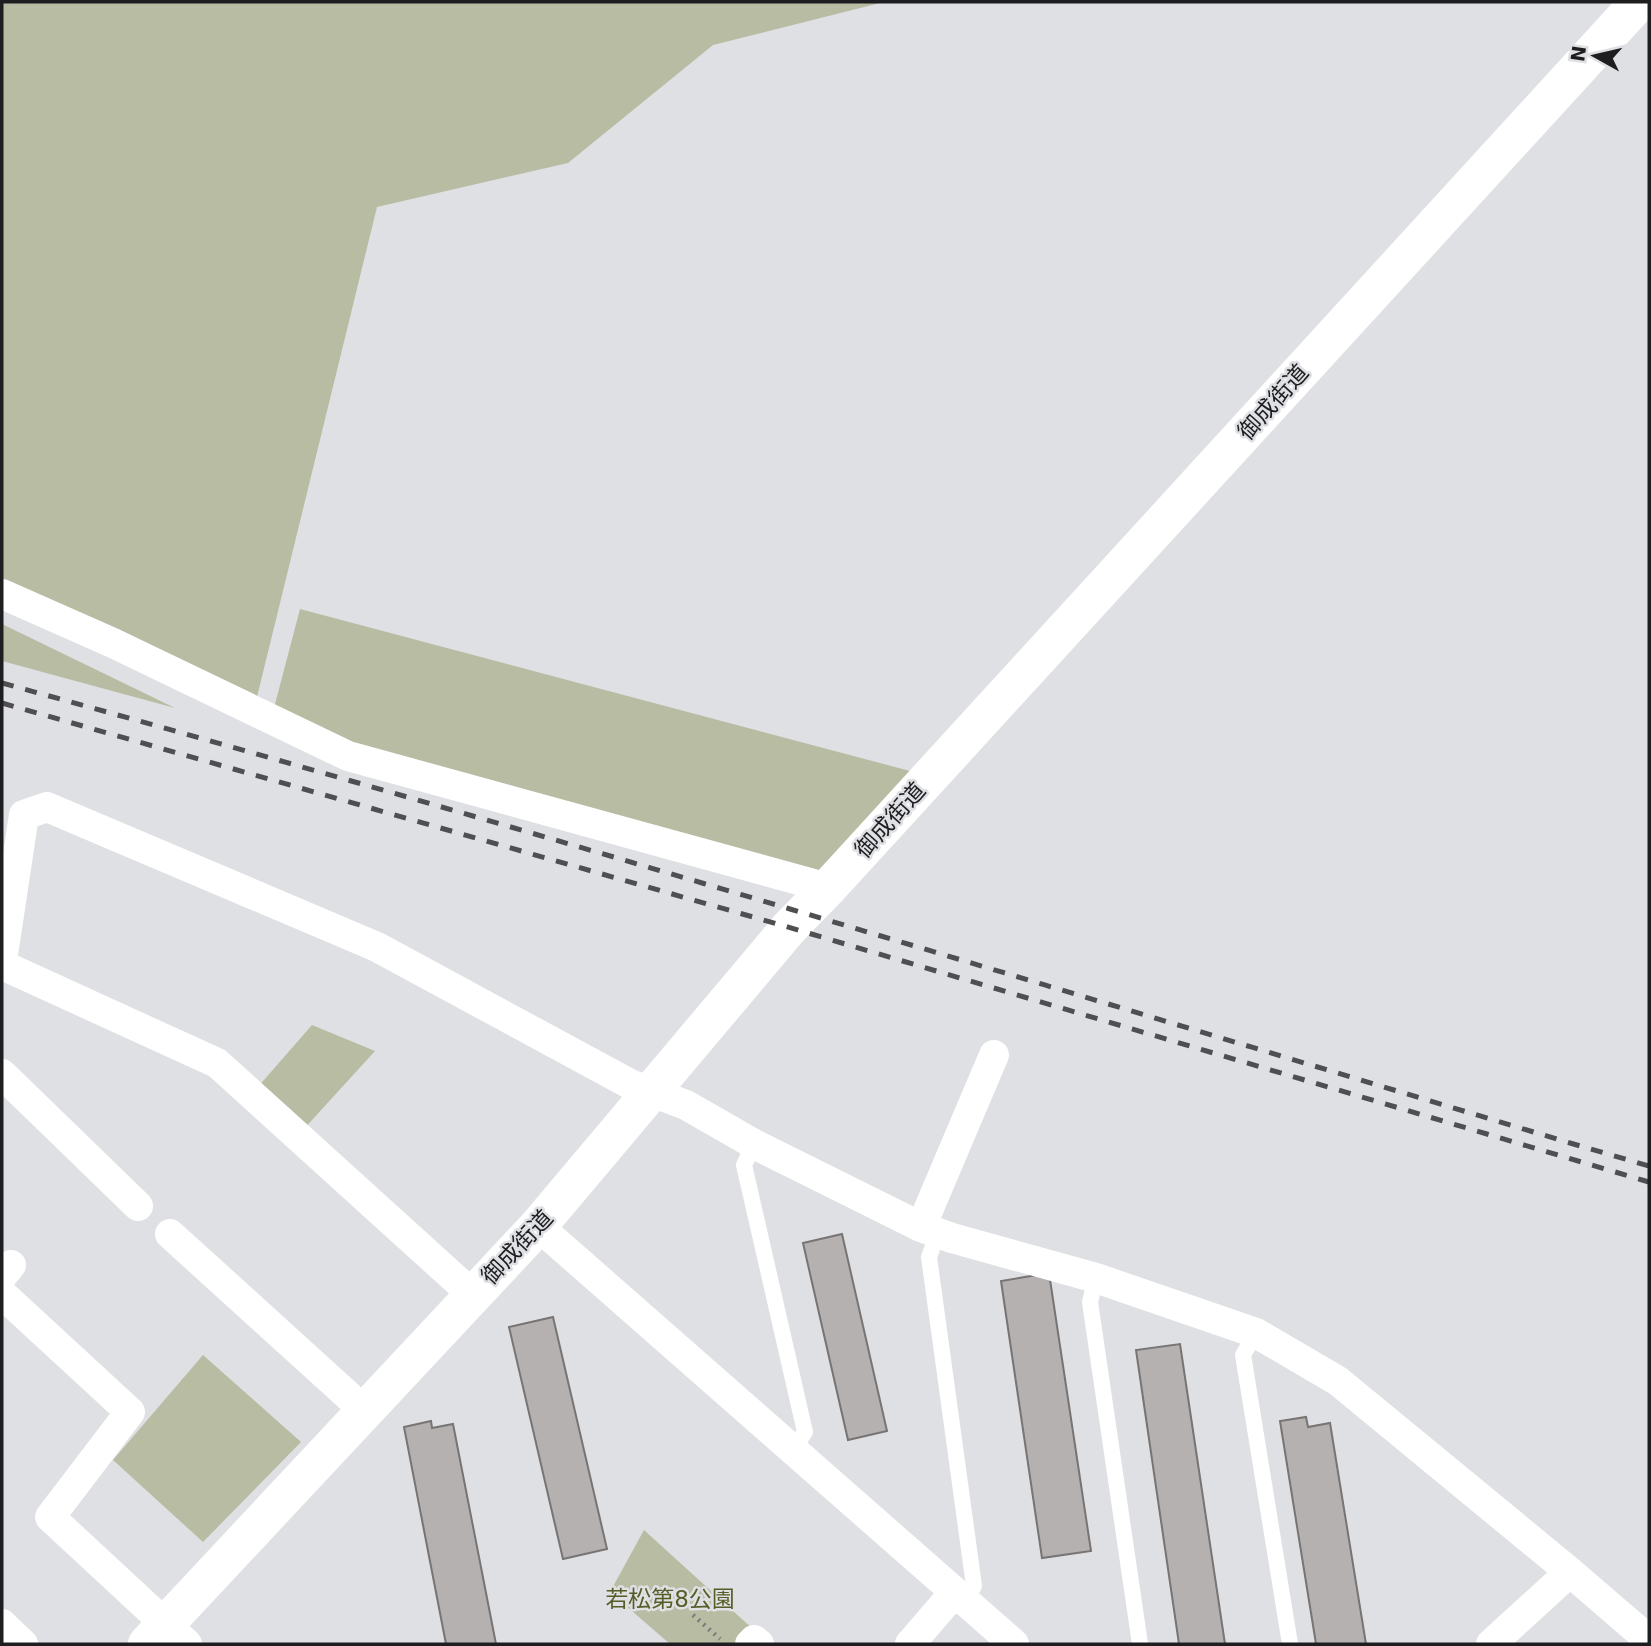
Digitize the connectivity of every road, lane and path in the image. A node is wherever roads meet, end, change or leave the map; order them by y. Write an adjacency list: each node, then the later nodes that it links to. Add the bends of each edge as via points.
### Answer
1 (1639, 2): 3 (street, 御成街道)
2 (2, 594): 3 (street, via 348,756)
3 (828, 888): 7 (street, 御成街道)
4 (2, 963): 7 (street, via 24,815 47,807 377,947); 15 (street, via 217,1063)
5 (994, 1055): 11 (street)
6 (2, 1074): 9 (street)
7 (650, 1091): 8 (street, via 686,1105); 10 (street, 御成街道)
8 (754, 1144): 11 (street); 18 (lane, via 744,1165 805,1432)
9 (138, 1206)
10 (538, 1226): 15 (street, 御成街道); 18 (street)
11 (930, 1230): 13 (street); 20 (lane, via 929,1257 974,1586)
12 (170, 1234): 17 (street)
13 (1096, 1278): 16 (street); 31 (lane, via 1090,1302)
14 (2, 1294): 23 (street, via 130,1412 50,1517)
15 (473, 1295): 17 (street, 御成街道)
16 (1256, 1334): 19 (street, via 1338,1381); 32 (lane, via 1243,1355)
17 (365, 1411): 23 (street, 御成街道)
18 (792, 1451): 20 (street)
19 (1570, 1572): 24 (street); 33 (street)
20 (959, 1597): 29 (street); 30 (street)
21 (693, 1615): 26 (path)
22 (2, 1624): 25 (street)
23 (166, 1638)
24 (1649, 1640)
25 (23, 1644)
26 (726, 1644)
27 (750, 1644): 28 (street, via 754,1640)
28 (759, 1644)
29 (910, 1644)
30 (1014, 1644)
31 (1140, 1644)
32 (1290, 1644)
33 (1491, 1644)

